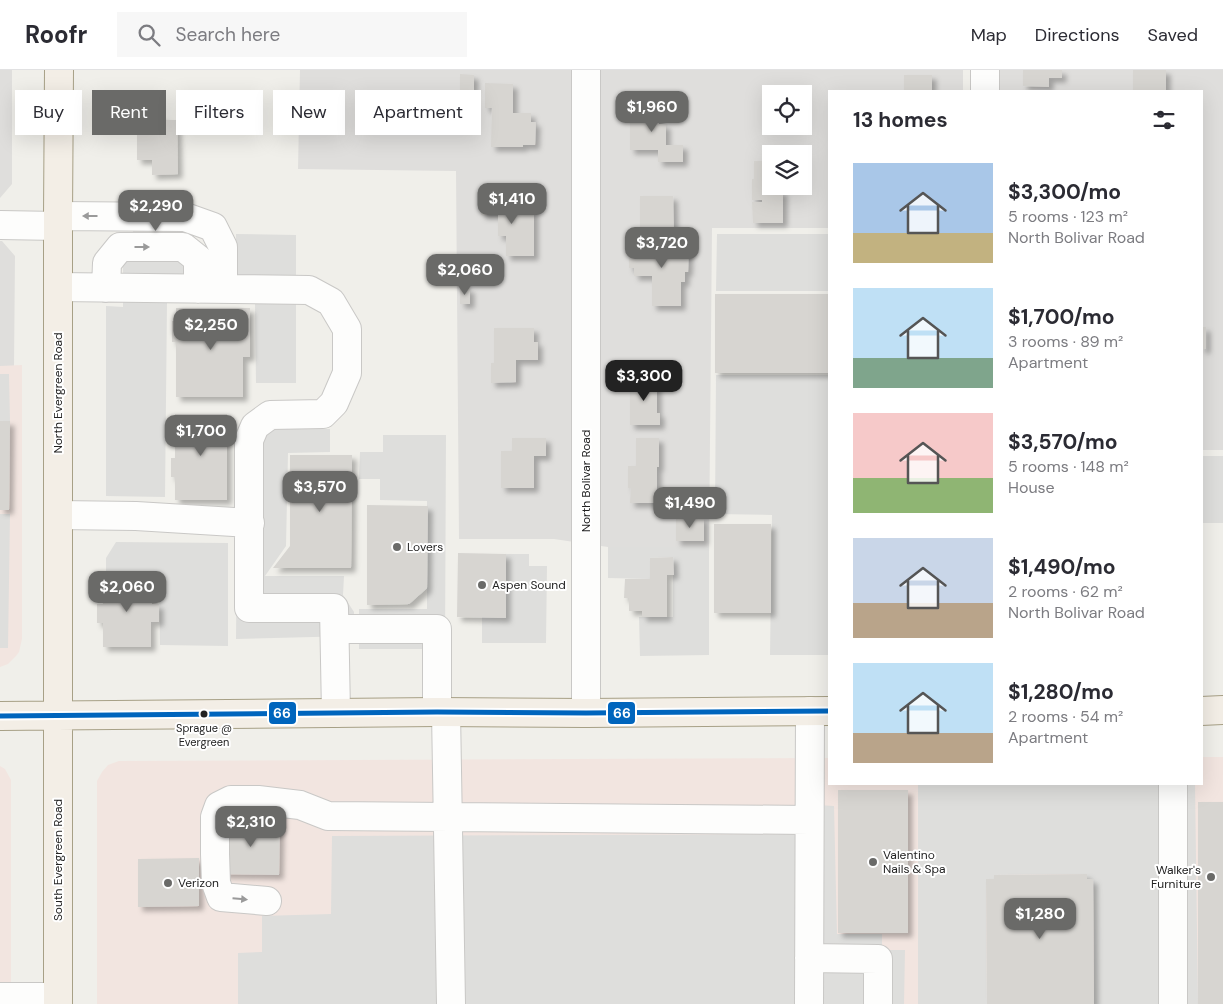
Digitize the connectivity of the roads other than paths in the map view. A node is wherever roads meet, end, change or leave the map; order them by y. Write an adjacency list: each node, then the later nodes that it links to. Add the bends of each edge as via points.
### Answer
1 (59, 70): 5 (main road, North Evergreen Road)
2 (586, 70): 18 (street, North Bolivar Road)
3 (985, 70): 4 (street)
4 (985, 90)
5 (58, 221): 6 (street); 7 (main road, North Evergreen Road); 9 (street, one-way to 5, via 223,247 213,227 185,217)
6 (0, 225)
7 (58, 287): 8 (street); 10 (main road, North Evergreen Road)
8 (106, 288): 9 (street); 9 (street, one-way to 9, via 107,263 120,247 183,247 198,259)
9 (210, 289): 11 (street, via 309,290 332,302 347,329 347,372 334,403 323,414 270,415 255,426 249,440)
10 (58, 515): 11 (street); 20 (main road, North Evergreen Road)
11 (250, 523): 12 (street, via 249,608 334,608)
12 (335, 629): 16 (street, via 437,629); 17 (street)
13 (1203, 710): 14 (main road)
14 (1223, 710)
15 (819, 711): 18 (main road); 23 (street)
16 (442, 712): 17 (main road); 18 (main road); 22 (street)
17 (336, 713): 20 (main road)
18 (586, 713)
19 (0, 716): 20 (main road)
20 (58, 716): 27 (main road, South Evergreen Road)
21 (1173, 785): 31 (street)
22 (448, 817): 23 (street); 24 (street, one-way to 24, via 328,816 300,805 232,800 220,806 215,817 216,883 221,897); 28 (street)
23 (809, 820): 25 (street)
24 (267, 901)
25 (809, 958): 29 (street); 30 (street, via 878,959)
26 (0, 997): 27 (street)
27 (58, 1000)
28 (451, 1004)
29 (809, 1004)
30 (878, 1004)
31 (1173, 1004)

